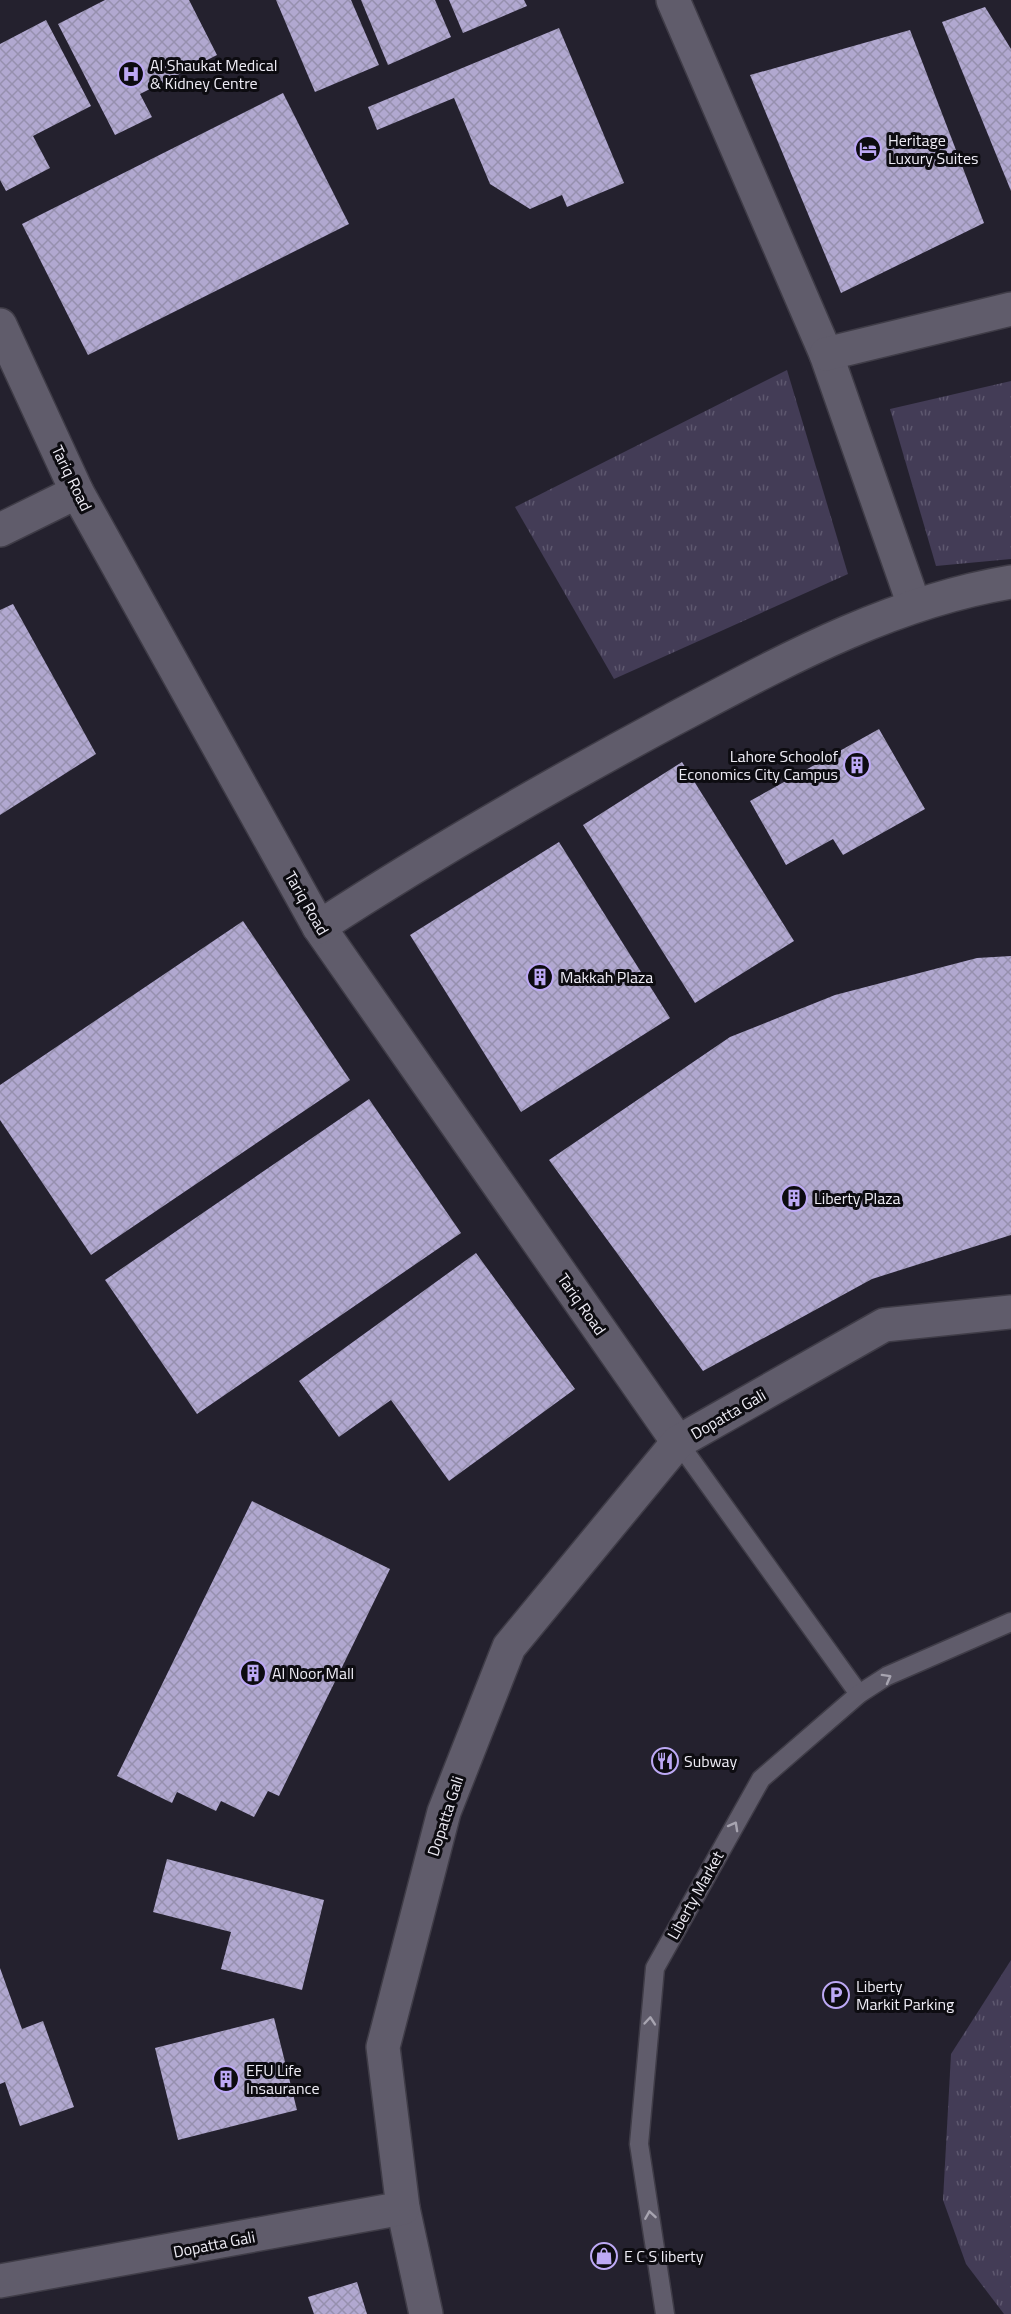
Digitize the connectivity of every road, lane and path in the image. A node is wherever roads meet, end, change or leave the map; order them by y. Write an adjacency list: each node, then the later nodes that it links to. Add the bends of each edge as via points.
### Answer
1 (673, 0): 4 (street)
2 (1011, 309): 4 (street)
3 (0, 325): 5 (street, Tariq Road)
4 (826, 354): 8 (street)
5 (77, 492): 6 (street); 9 (street, Tariq Road)
6 (0, 530)
7 (1011, 582): 8 (street)
8 (914, 605): 9 (street, via 778,664 585,767 403,872)
9 (319, 927): 11 (street, Tariq Road)
10 (1011, 1312): 11 (street, Dopatta Gali, via 884,1325)
11 (678, 1442): 13 (lane); 14 (street, Dopatta Gali, via 509,1647 444,1812 383,2047)
12 (1011, 1622): 13 (lane, Liberty Market, one-way to 12, via 887,1676)
13 (859, 1694): 17 (lane, Liberty Market, one-way to 13, via 639,2144 655,1968 761,1779)
14 (403, 2208): 15 (street, Dopatta Gali); 16 (street)
15 (0, 2281)
16 (426, 2314)
17 (665, 2314)

